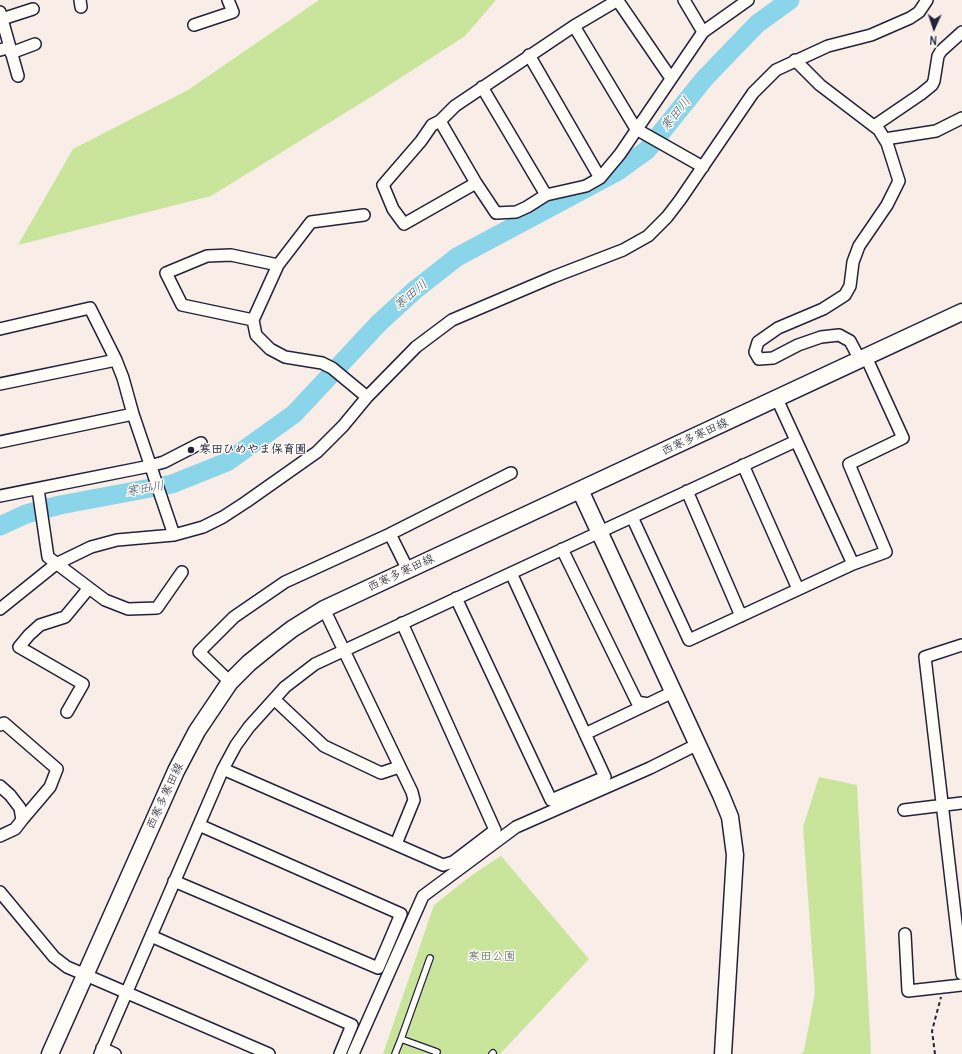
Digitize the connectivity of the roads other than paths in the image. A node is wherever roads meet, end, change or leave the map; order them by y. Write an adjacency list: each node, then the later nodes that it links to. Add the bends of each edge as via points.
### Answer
1 (228, 0): 8 (street, via 233,12)
2 (618, 0): 9 (street); 17 (street)
3 (684, 0): 10 (street)
4 (748, 0): 10 (street)
5 (927, 0): 15 (street, via 919,12 910,18 871,35 828,46)
6 (33, 9): 7 (street)
7 (1, 15): 13 (street)
8 (194, 25)
9 (574, 26): 14 (street); 22 (street)
10 (703, 32): 17 (street)
11 (962, 32): 21 (street, via 938,56 932,85)
12 (36, 44): 13 (street)
13 (7, 50): 16 (street)
14 (529, 55): 18 (street); 25 (street)
15 (795, 60): 21 (street, via 820,85); 24 (street, via 776,70 753,93)
16 (18, 76)
17 (670, 77): 22 (street)
18 (482, 88): 20 (street, via 455,106); 27 (street)
19 (962, 118): 23 (street, via 936,131)
20 (440, 122): 26 (street); 26 (street, via 432,125 422,141 383,185 394,209 404,224)
21 (874, 126): 23 (street)
22 (636, 129): 24 (street); 25 (street)
23 (885, 139): 33 (street, via 899,179 887,204 859,246 847,293 822,309 778,328 758,342 755,350 755,355 759,359 773,358 798,345 829,335 839,335 850,341)
24 (703, 167): 36 (street, via 667,218 648,236 623,250 452,320 416,347)
25 (600, 178): 27 (street, via 586,186)
26 (476, 183): 27 (street, via 496,213 516,212 528,208)
27 (546, 195)
28 (364, 215): 29 (street, via 311,222)
29 (278, 265): 31 (street); 31 (street, via 231,255 206,256 166,273 182,305)
30 (962, 312): 33 (main road, 西寒多寒田線)
31 (253, 320): 36 (street, via 256,335 270,350 285,357 322,363 332,368)
32 (0, 329): 34 (street, via 90,308)
33 (863, 358): 37 (main road, 西寒多寒田線); 55 (street, via 903,438 849,464 886,552)
34 (116, 360): 35 (street); 38 (street)
35 (0, 384)
36 (367, 397): 52 (street, via 317,452 288,474 223,517 203,527)
37 (777, 398): 39 (street); 46 (main road, 西寒多寒田線)
38 (133, 414): 40 (street); 43 (street)
39 (796, 441): 42 (street); 55 (street)
40 (0, 442)
41 (201, 443): 43 (street, via 164,462)
42 (743, 465): 47 (street); 60 (street)
43 (150, 466): 45 (street); 52 (street)
44 (511, 473): 51 (street)
45 (38, 489): 48 (street); 54 (street, via 48,557)
46 (580, 490): 50 (main road); 56 (main road, 西寒多寒田線)
47 (686, 491): 49 (street); 64 (street)
48 (0, 496)
49 (632, 517): 50 (street); 64 (street, via 689,640)
50 (599, 532): 53 (street); 69 (main road)
51 (390, 534): 56 (street); 68 (street, via 285,582 234,617 199,652)
52 (174, 535): 54 (street, via 116,540 91,547)
53 (562, 549): 58 (street); 71 (street, via 637,702)
54 (56, 564): 59 (street); 62 (street)
55 (853, 564): 60 (street)
56 (408, 570): 63 (main road, 西寒多寒田線)
57 (182, 572): 59 (street, via 157,608 128,609 105,600)
58 (511, 572): 61 (street); 74 (street)
59 (89, 588): 72 (street, via 64,617 40,625 19,647 83,684)
60 (798, 589): 64 (street)
61 (456, 598): 65 (street); 74 (street, via 551,800 605,776)
62 (0, 609)
63 (324, 610): 67 (street); 68 (main road, 西寒多寒田線, via 292,628)
64 (741, 616)
65 (402, 623): 67 (street); 85 (street, via 495,830 453,862 443,865)
66 (962, 645): 80 (street, via 925,657)
67 (344, 650): 70 (street, via 314,664); 76 (street)
68 (230, 682): 91 (main road, 西寒多寒田線, via 209,711 176,771)
69 (673, 692): 71 (street); 75 (main road)
70 (274, 699): 76 (street, via 324,746 381,773); 77 (street, via 248,727)
71 (648, 704): 74 (street)
72 (67, 712)
73 (0, 725): 82 (street, via 4,723 57,769 50,787)
74 (586, 734)
75 (698, 744): 101 (street, via 516,827 423,896); 104 (main road, via 730,816 734,840)
76 (399, 768): 85 (street, via 414,800)
77 (223, 769): 83 (street); 85 (street)
78 (0, 786): 82 (street, via 20,808)
79 (962, 804): 80 (street)
80 (943, 806): 81 (street); 92 (street)
81 (904, 810)
82 (22, 820): 84 (street, via 15,829)
83 (199, 825): 86 (street); 86 (street, via 401,914 378,968)
84 (0, 836)
85 (396, 844)
86 (174, 882): 89 (street)
87 (0, 892): 91 (street, via 54,957 67,967)
88 (905, 934): 93 (street, via 908,991)
89 (151, 936): 94 (street); 100 (street, via 352,1025)
90 (430, 958): 95 (lane)
91 (86, 974): 94 (street); 97 (main road, 西寒多寒田線)
92 (962, 974)
93 (962, 985)
94 (126, 992): 96 (street); 99 (street)
95 (401, 1039): 102 (lane); 103 (lane, via 437,1052)
96 (101, 1051): 98 (street)
97 (50, 1054)
98 (115, 1054)
99 (269, 1054)
100 (340, 1054)
101 (353, 1054)
102 (395, 1054)
103 (436, 1054)
104 (723, 1054)

